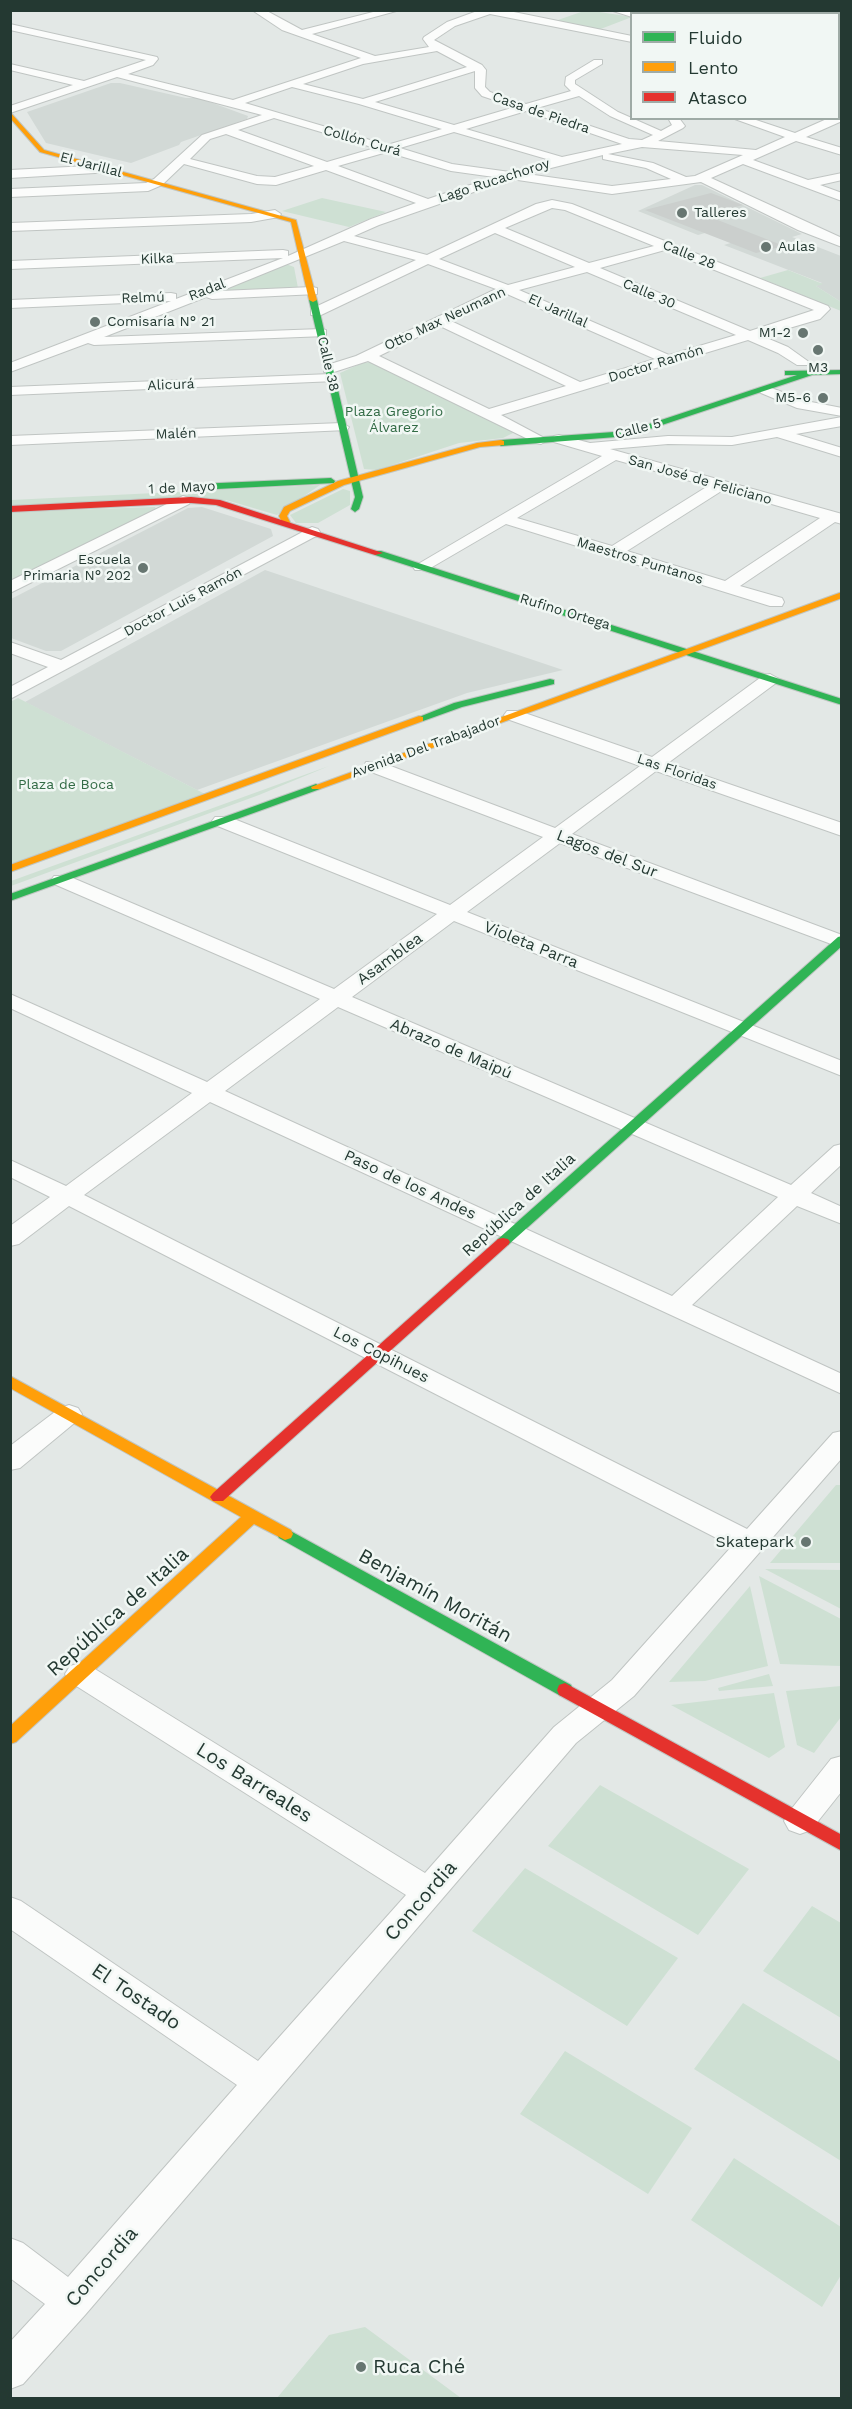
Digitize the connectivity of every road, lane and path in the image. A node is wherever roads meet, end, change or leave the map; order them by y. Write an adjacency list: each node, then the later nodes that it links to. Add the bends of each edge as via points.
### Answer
1 (257, 10): 12 (street)
2 (395, 10): 10 (street)
3 (615, 10): 6 (street)
4 (487, 11): 8 (street); 15 (street, via 433,34 428,39)
5 (565, 14): 8 (street)
6 (630, 14)
7 (322, 15): 10 (street)
8 (542, 22): 13 (street)
9 (630, 23): 13 (street)
10 (336, 24): 12 (street)
11 (10, 27): 20 (street, via 153,59)
12 (302, 33): 16 (street)
13 (602, 33): 14 (street)
14 (630, 39)
15 (439, 48): 16 (street); 19 (street)
16 (375, 59): 21 (street)
17 (598, 62): 23 (street, via 570,79 570,85)
18 (10, 67): 22 (street)
19 (477, 67): 24 (street); 26 (street, Casa de Piedra, via 483,73 483,91)
20 (116, 74): 22 (street); 25 (street, Collón Curá)
21 (291, 84): 24 (street); 25 (street)
22 (86, 85): 27 (street)
23 (579, 92): 26 (street); 34 (street, via 614,114)
24 (363, 102): 32 (street)
25 (234, 103): 28 (street, Collón Curá)
26 (524, 108): 32 (street); 36 (street, Casa de Piedra, via 616,139)
27 (10, 112): 45 (street, El Jarillal, via 42,151)
28 (273, 115): 33 (street); 37 (street, Collón Curá)
29 (674, 120): 34 (street, via 679,126)
30 (743, 120): 35 (street)
31 (828, 120): 35 (street, Collón Curá)
32 (456, 128): 37 (street); 42 (street)
33 (226, 130): 41 (street, via 202,138); 44 (street)
34 (662, 135): 36 (street, Lago Rucachoroy)
35 (795, 137): 38 (street); 39 (street, Collón Curá)
36 (643, 144): 39 (street); 40 (street, Lago Rucachoroy)
37 (387, 148): 44 (street); 47 (street, Collón Curá, via 451,167)
38 (842, 152)
39 (759, 153): 43 (street, Collón Curá)
40 (593, 154): 42 (street, Lago Rucachoroy); 51 (street, via 649,165)
41 (181, 160): 44 (street, via 266,182); 50 (street)
42 (561, 160): 47 (street, Lago Rucachoroy)
43 (743, 160): 49 (street, Collón Curá); 52 (street)
44 (327, 166): 55 (street)
45 (108, 169): 46 (street); 50 (street, El Jarillal)
46 (10, 174)
47 (508, 176): 51 (street, Collón Curá, via 612,190); 55 (street, Lago Rucachoroy)
48 (842, 176): 52 (street)
49 (702, 178): 51 (street, Collón Curá); 60 (street)
50 (158, 182): 53 (street, via 139,188); 56 (street, El Jarillal)
51 (688, 182)
52 (808, 184): 54 (street)
53 (10, 193)
54 (842, 197)
55 (428, 203): 61 (street, Lago Rucachoroy)
56 (275, 214): 57 (street); 64 (street, El Jarillal, via 296,224)
57 (10, 227)
58 (832, 227): 60 (street)
59 (495, 228): 63 (street, Calle 28, via 552,204); 65 (street); 67 (street, Calle 30)
60 (814, 232): 62 (street)
61 (342, 237): 64 (street, Lago Rucachoroy); 65 (street, El Jarillal)
62 (842, 243)
63 (667, 246): 67 (street, Otto Max Neumann); 73 (street, Calle 28)
64 (303, 253): 66 (street, Kilka); 69 (street, Calle 38); 70 (street, Radal)
65 (428, 260): 68 (street, El Jarillal); 72 (street)
66 (10, 265)
67 (587, 267): 68 (street, Otto Max Neumann); 76 (street, Calle 30)
68 (507, 289): 74 (street, Otto Max Neumann); 79 (street, El Jarillal)
69 (312, 291): 70 (street, Relmú); 72 (street, Calle 38)
70 (190, 296): 71 (street, Relmú); 77 (street, Radal)
71 (10, 304)
72 (316, 312): 75 (street, Calle 38)
73 (823, 312): 76 (street, Doctor Ramón)
74 (440, 321): 78 (street, Otto Max Neumann); 85 (street)
75 (321, 333): 77 (street); 84 (street, Calle 38)
76 (749, 336): 79 (street, Doctor Ramón); 82 (street, Calle 30, via 789,353)
77 (77, 342): 81 (street, Radal)
78 (369, 356): 84 (street, Otto Max Neumann); 89 (street)
79 (668, 360): 85 (street, Doctor Ramón)
80 (842, 366): 82 (street, Calle 5)
81 (10, 368)
82 (808, 368): 83 (street, Calle 5); 86 (street, Calle 5)
83 (842, 372)
84 (330, 373): 87 (street, Alicurá); 91 (street, Calle 38)
85 (579, 387): 89 (street, Doctor Ramón)
86 (766, 390): 88 (street, via 808,407); 93 (street, Calle 5, via 629,433)
87 (10, 391)
88 (842, 412)
89 (488, 414): 94 (street)
90 (842, 421): 92 (street)
91 (342, 427): 95 (street, Malén); 100 (street, Calle 38)
92 (778, 433): 96 (street, via 732,441 668,440); 98 (street)
93 (559, 439): 94 (street, Calle 5); 96 (street, San José de Feliciano)
94 (541, 440): 97 (street, Calle 5, via 491,443)
95 (10, 441)
96 (579, 446): 99 (street, San José de Feliciano)
97 (461, 450): 100 (street, Calle 5); 101 (street, Calle 5)
98 (842, 453)
99 (614, 455): 102 (street, San José de Feliciano); 108 (street)
100 (354, 480): 103 (street, 1 de Mayo); 104 (street, Calle 38, via 359,501 350,511); 110 (street, Calle 5, via 324,489 288,509 283,516)
101 (403, 482)
102 (721, 485): 107 (street, San José de Feliciano); 112 (street)
103 (10, 496)
104 (374, 498)
105 (183, 501): 106 (street, 1 de Mayo); 110 (street, 1 de Mayo, via 217,502); 115 (street)
106 (10, 509)
107 (837, 518): 114 (street)
108 (505, 519): 112 (street, Maestros Puntanos); 113 (street)
109 (329, 523): 111 (street, Doctor Luis Ramón)
110 (287, 524): 111 (street, Rufino Ortega)
111 (312, 532): 113 (street, Rufino Ortega); 124 (street, Doctor Luis Ramón)
112 (614, 552): 114 (street, Maestros Puntanos)
113 (422, 567): 120 (street, Rufino Ortega)
114 (728, 587): 117 (street, Maestros Puntanos)
115 (10, 588)
116 (842, 595): 123 (street, Avenida Del Trabajador)
117 (782, 600): 118 (street)
118 (755, 609)
119 (682, 636): 120 (street)
120 (664, 643): 122 (street); 123 (street, Rufino Ortega)
121 (10, 647): 124 (street)
122 (644, 651)
123 (685, 652): 126 (street, Rufino Ortega); 129 (street, Avenida Del Trabajador)
124 (62, 666): 127 (street, Doctor Luis Ramón)
125 (565, 678): 135 (street, Avenida Del Trabajador, via 458,705)
126 (770, 679): 128 (street, Rufino Ortega); 130 (street, Asamblea)
127 (10, 694)
128 (842, 702)
129 (513, 715): 130 (street, Las Floridas); 131 (street, Avenida Del Trabajador)
130 (654, 764): 133 (street, Las Floridas); 134 (street, Asamblea)
131 (374, 766): 132 (street, Avenida Del Trabajador); 134 (street, Lagos del Sur)
132 (222, 821): 136 (street, Avenida Del Trabajador); 138 (street, Violeta Parra)
133 (842, 830)
134 (558, 836): 138 (street, Asamblea); 139 (street, Lagos del Sur)
135 (10, 869)
136 (61, 880): 137 (street, Avenida Del Trabajador); 140 (street, Abrazo de Maipú)
137 (10, 898)
138 (452, 913): 140 (street, Asamblea); 142 (street, Violeta Parra)
139 (841, 941): 142 (street, República de Italia)
140 (336, 999): 144 (street, Asamblea); 145 (street, Abrazo de Maipú)
141 (10, 1000): 144 (street, Paso de los Andes)
142 (741, 1029): 143 (street, Violeta Parra); 145 (street, República de Italia)
143 (842, 1069)
144 (208, 1092): 148 (street, Asamblea); 151 (street, Paso de los Andes)
145 (632, 1126): 149 (street, Abrazo de Maipú); 151 (street, República de Italia)
146 (842, 1151): 149 (street)
147 (10, 1167): 148 (street, Los Copihues)
148 (68, 1196): 152 (street, Asamblea); 154 (street, Los Copihues)
149 (794, 1196): 150 (street, Abrazo de Maipú); 153 (street)
150 (842, 1216)
151 (513, 1233): 153 (street, Paso de los Andes); 154 (street, República de Italia)
152 (10, 1238)
153 (674, 1308): 156 (street, Paso de los Andes)
154 (378, 1353): 160 (street, República de Italia); 162 (street, Los Copihues)
155 (10, 1381): 157 (street, Benjamín Moritán)
156 (842, 1385)
157 (69, 1414): 159 (street); 160 (street, Benjamín Moritán)
158 (842, 1440): 162 (street, Concordia)
159 (10, 1461)
160 (218, 1497): 161 (street, Benjamín Moritán)
161 (252, 1516): 163 (street, República de Italia); 164 (street, Benjamín Moritán)
162 (751, 1543): 164 (street, Concordia, via 631,1679)
163 (80, 1674): 165 (street, República de Italia); 169 (street, Los Barreales)
164 (597, 1708): 167 (street, Benjamín Moritán); 169 (street, Concordia, via 566,1735)
165 (10, 1737)
166 (842, 1768): 167 (street)
167 (801, 1821): 168 (street, Benjamín Moritán)
168 (842, 1844)
169 (428, 1892): 171 (street, Concordia)
170 (10, 1911): 171 (street, El Tostado)
171 (262, 2083): 173 (street, Concordia)
172 (10, 2255): 173 (street)
173 (72, 2301): 174 (street, Concordia)
174 (10, 2371)

